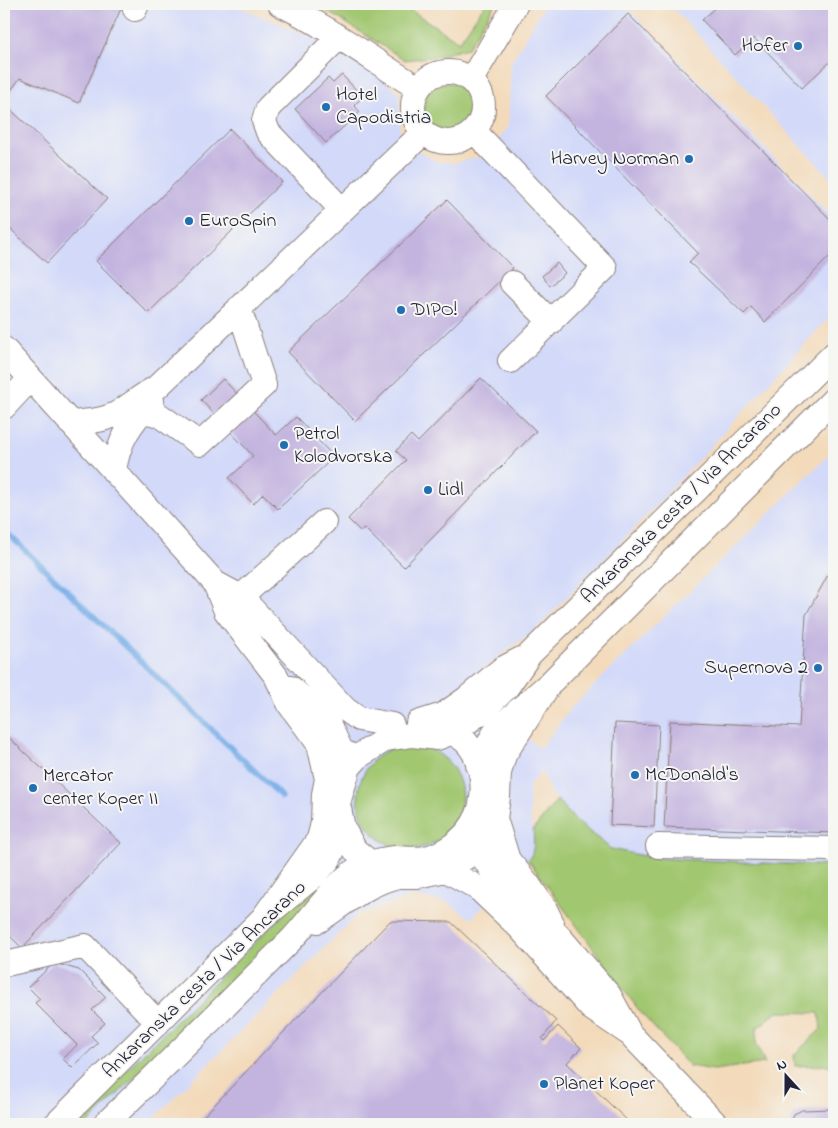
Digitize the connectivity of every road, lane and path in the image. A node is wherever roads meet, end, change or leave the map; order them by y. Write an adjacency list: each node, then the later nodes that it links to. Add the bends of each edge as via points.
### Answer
1 (280, 4): 3 (street)
2 (516, 4): 4 (street)
3 (339, 36): 5 (street); 8 (street, via 268,108 264,121 268,132)
4 (472, 80): 5 (street, via 449,72 427,79); 6 (street, via 479,89 483,105 481,121)
5 (418, 88): 7 (street, via 414,116)
6 (474, 130): 7 (street, via 466,138 444,142); 11 (street, via 605,268)
7 (424, 132): 8 (street)
8 (342, 210): 10 (street)
9 (512, 283): 11 (street)
10 (239, 308): 16 (street); 19 (street, via 264,386 200,444 159,415)
11 (550, 322): 14 (street)
12 (4, 349): 15 (street)
13 (834, 354): 25 (street, Ankaranska cesta / Via Ancarano)
14 (510, 361)
15 (30, 379): 18 (street); 20 (street)
16 (156, 388): 19 (street, via 152,400); 20 (street, via 115,414)
17 (834, 401): 27 (street, Ankaranska cesta / Via Ancarano)
18 (4, 406)
19 (142, 410): 21 (street, via 121,441)
20 (70, 423): 21 (street)
21 (114, 472): 23 (street)
22 (324, 522): 24 (street)
23 (215, 582): 24 (street); 26 (street, via 226,611)
24 (242, 597): 29 (street, via 345,709 359,719)
25 (530, 654): 28 (street, Ankaranska cesta / Via Ancarano, via 502,669 443,715); 30 (street, Ankaranska cesta / Via Ancarano, via 507,686 480,713)
26 (276, 676): 31 (street, via 329,724); 33 (street, via 290,705 319,744)
27 (550, 683): 32 (street, Ankaranska cesta / Via Ancarano, via 496,730); 35 (street, Ankaranska cesta / Via Ancarano, via 504,755 498,773 498,798)
28 (418, 723): 29 (street); 30 (street)
29 (392, 725): 31 (street, via 358,743)
30 (453, 732): 31 (street, via 437,738 413,735 386,739); 32 (street, via 473,752)
31 (346, 762): 33 (street); 34 (street, via 338,803)
32 (478, 765): 35 (street, via 482,800 478,814)
33 (327, 779): 41 (street, via 319,839)
34 (343, 828): 38 (street, via 356,850); 41 (street, Ankaranska cesta / Via Ancarano, via 330,858 314,876)
35 (482, 830): 38 (street, via 425,858 392,858); 39 (street); 42 (street, via 528,884); 42 (street, via 481,854 494,874 519,904)
36 (658, 846): 37 (street)
37 (834, 849)
38 (371, 863): 40 (street); 43 (street, Ankaranska cesta / Via Ancarano, via 348,875)
39 (446, 870): 40 (street); 46 (street, via 478,888 520,928 591,1008)
40 (398, 876): 43 (street, Ankaranska cesta / Via Ancarano, via 383,879 362,890)
41 (263, 918): 45 (street, Ankaranska cesta / Via Ancarano)
42 (558, 935): 46 (street, via 609,996)
43 (294, 936): 48 (street, Ankaranska cesta / Via Ancarano)
44 (4, 961): 45 (street, via 6,964 85,946)
45 (158, 1023): 47 (street, Ankaranska cesta / Via Ancarano)
46 (630, 1034): 49 (street)
47 (56, 1124)
48 (105, 1124)
49 (716, 1124)

